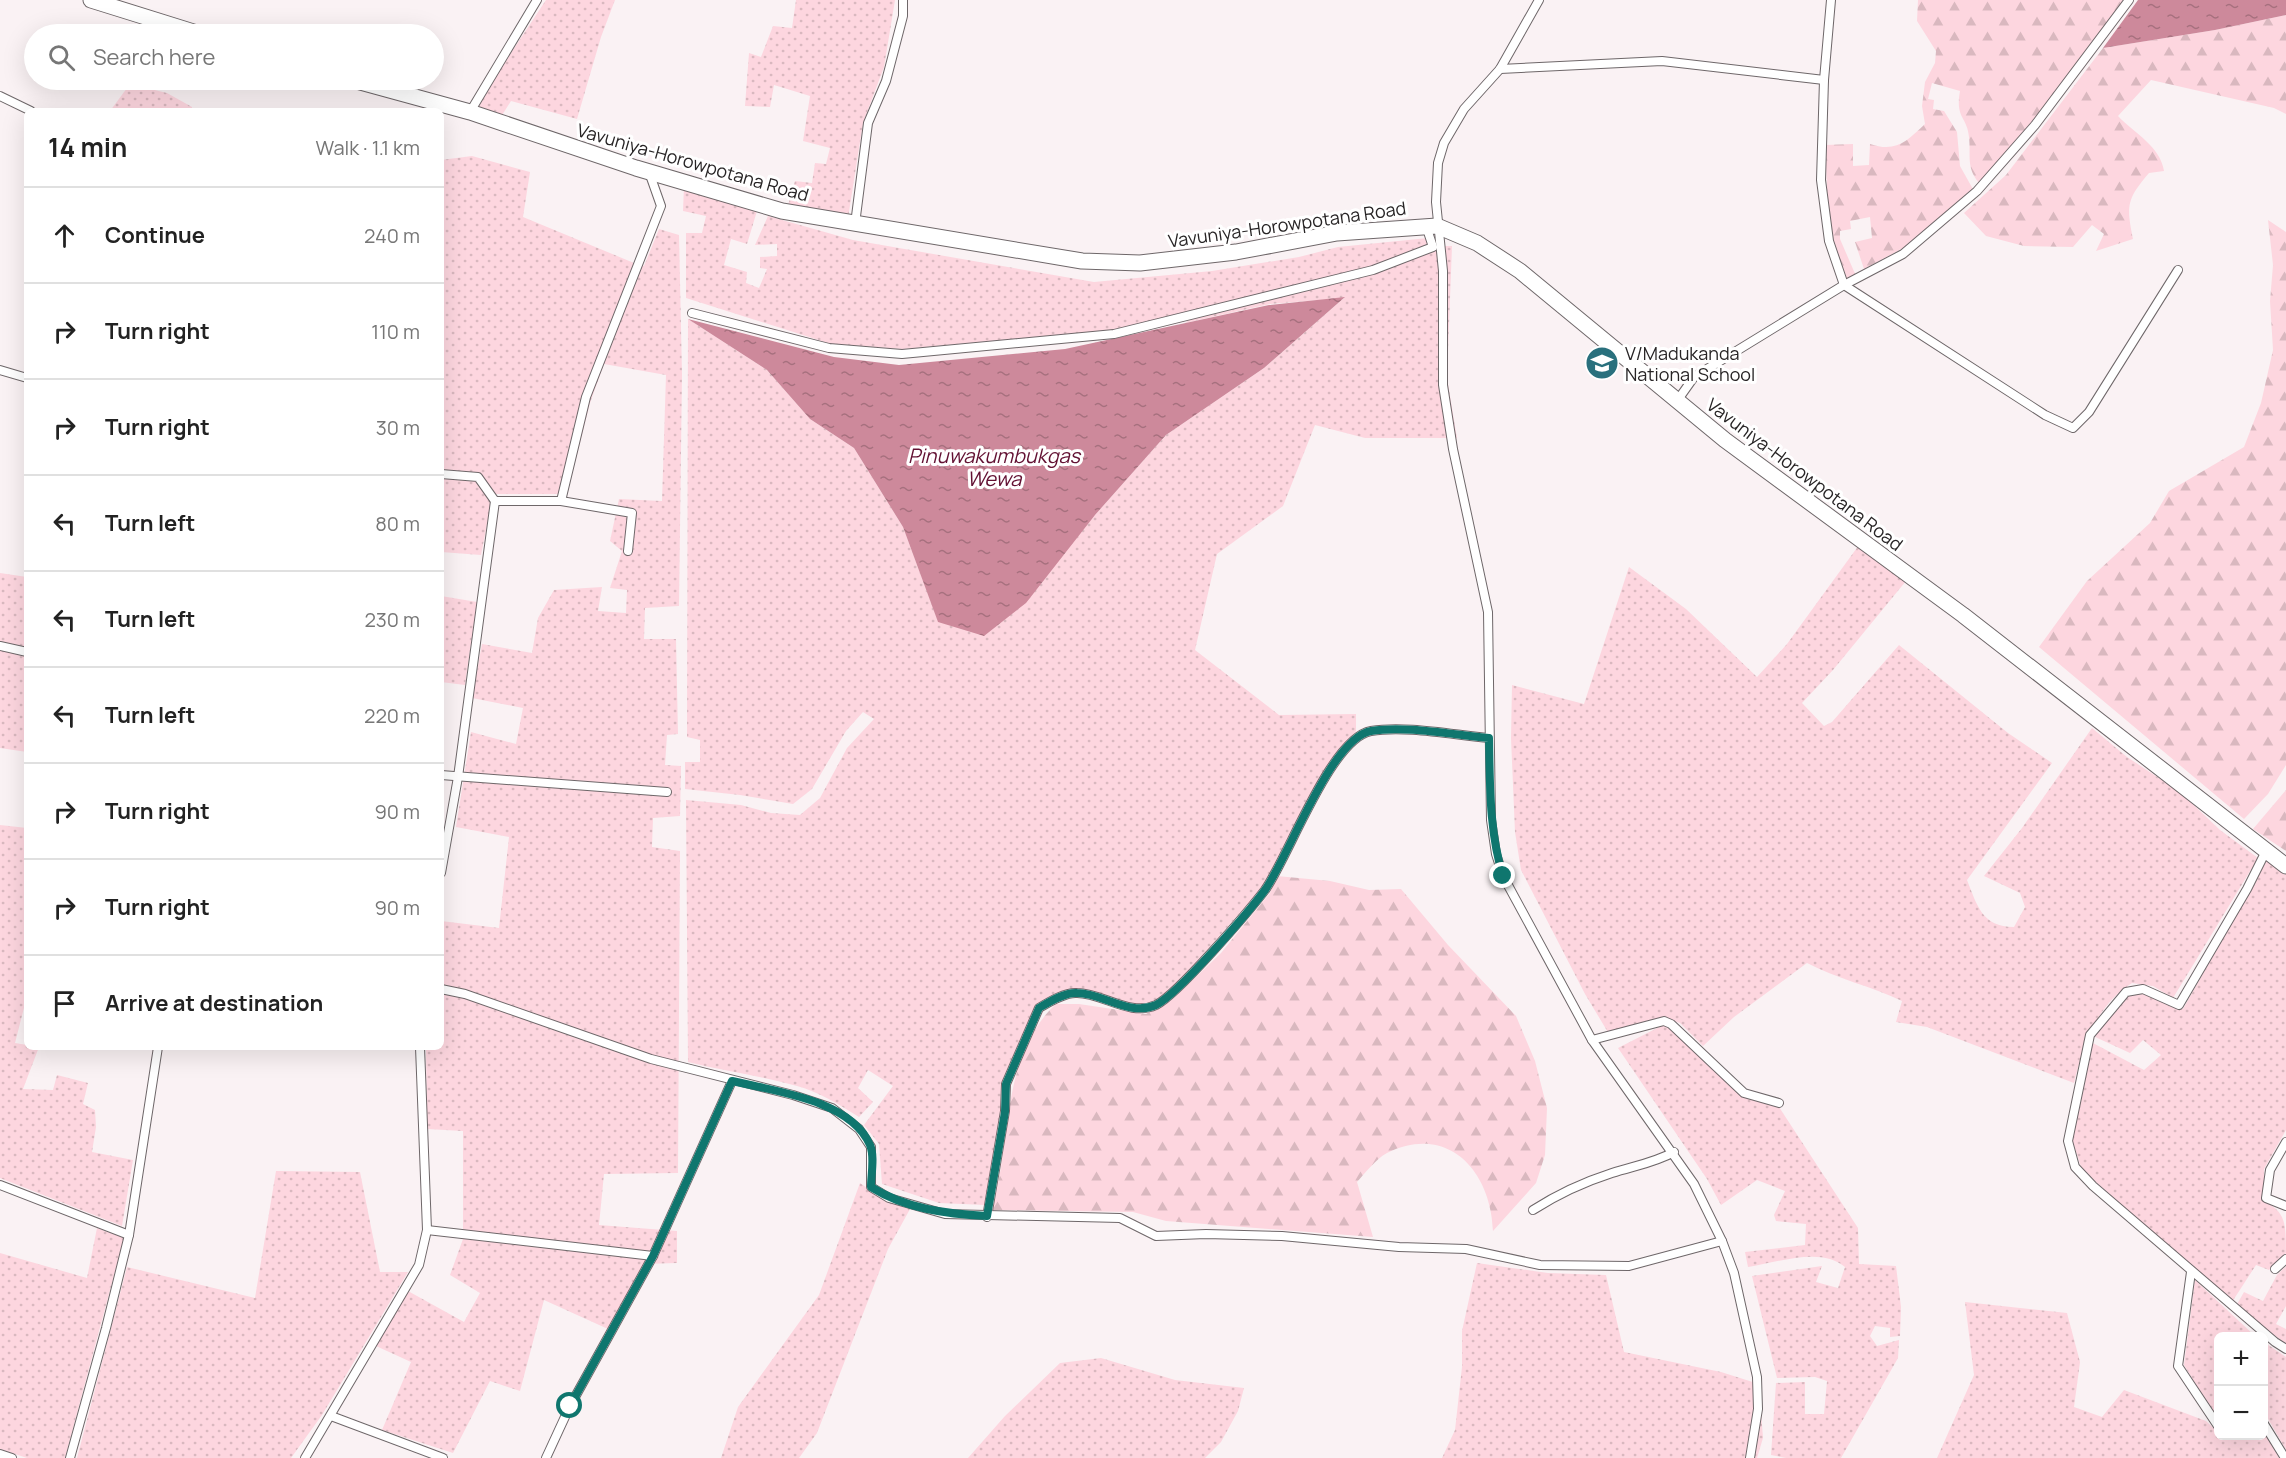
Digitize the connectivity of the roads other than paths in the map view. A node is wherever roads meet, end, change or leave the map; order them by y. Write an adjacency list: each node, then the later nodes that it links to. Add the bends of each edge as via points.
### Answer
1 (91, 0): 7 (highway)
2 (537, 0): 13 (street)
3 (903, 0): 15 (street, via 903,16 886,81 868,123)
4 (1539, 0): 8 (street)
5 (1831, 0): 9 (street)
6 (2130, 0): 18 (street, via 2035,125 1977,191 1903,254)
7 (168, 24)
8 (1500, 69): 9 (street, via 1662,61); 16 (street, via 1464,109 1444,143 1438,163)
9 (1824, 80): 18 (street, via 1821,180 1829,241)
10 (390, 90): 13 (highway, Vavuniya-Horowpotana Road)
11 (0, 96): 12 (street)
12 (25, 108)
13 (470, 112): 14 (highway, Vavuniya-Horowpotana Road)
14 (649, 172): 15 (highway, Vavuniya-Horowpotana Road, via 782,211); 25 (street, via 661,206 586,397)
15 (855, 224): 16 (highway, Vavuniya-Horowpotana Road, via 1082,261 1140,263 1236,252 1336,233)
16 (1432, 226): 19 (street, via 1433,247 1373,270 1114,334 903,354 828,348); 22 (highway, Vavuniya-Horowpotana Road, via 1477,243 1520,271); 29 (street, via 1443,272 1443,385 1488,612)
17 (2178, 270): 18 (street, via 2089,412 2073,428 2045,415)
18 (1844, 285): 22 (street, via 1694,377)
19 (692, 314)
20 (0, 370): 21 (street)
21 (24, 377)
22 (1677, 401): 33 (highway, Vavuniya-Horowpotana Road)
23 (444, 474): 24 (street, via 478,477)
24 (495, 501): 25 (street); 31 (street)
25 (561, 501): 26 (street, via 632,513)
26 (628, 551)
27 (0, 646): 28 (street)
28 (24, 651)
29 (1489, 738): 37 (street, via 1491,820 1503,876); 47 (street, via 1439,731 1370,731 1351,740 1311,802 1265,889 1177,989 1155,1006 1131,1008 1076,993 1039,1008 1006,1084)
30 (444, 775): 31 (street)
31 (458, 777): 32 (street); 34 (street)
32 (667, 792)
33 (2266, 851): 35 (highway, Vavuniya-Horowpotana Road); 54 (street, via 2179,1005 2143,989 2126,992 2090,1035 2068,1141 2076,1167 2092,1186)
34 (444, 856)
35 (2286, 866)
36 (444, 990): 40 (street, via 651,1059)
37 (1592, 1040): 41 (street, via 1664,1021 1744,1093); 43 (street)
38 (158, 1050): 49 (street)
39 (420, 1050): 48 (street)
40 (732, 1081): 47 (street, via 832,1108 859,1129 871,1147 871,1187 889,1198 945,1214); 51 (street)
41 (1779, 1103)
42 (2286, 1142): 45 (street, via 2270,1170 2266,1198)
43 (1674, 1152): 46 (street, via 1659,1161 1564,1190); 50 (street)
44 (0, 1185): 49 (street)
45 (2286, 1206)
46 (1533, 1210)
47 (987, 1216): 50 (street, via 1120,1218 1156,1236 1271,1236 1466,1249 1540,1264 1629,1266)
48 (427, 1230): 51 (street); 56 (street, via 419,1265)
49 (129, 1235): 61 (street)
50 (1722, 1241): 65 (street, via 1734,1274 1757,1377 1758,1409)
51 (653, 1256): 64 (street, via 570,1406)
52 (2286, 1259): 53 (street)
53 (2275, 1269)
54 (2192, 1272): 55 (street); 57 (street, via 2178,1366)
55 (2286, 1349)
56 (331, 1416): 62 (street); 63 (street)
57 (2214, 1420)
58 (2268, 1430): 66 (street)
59 (0, 1454): 60 (street)
60 (12, 1458)
61 (70, 1458)
62 (305, 1458)
63 (443, 1458)
64 (546, 1458)
65 (1750, 1458)
66 (2285, 1458)

